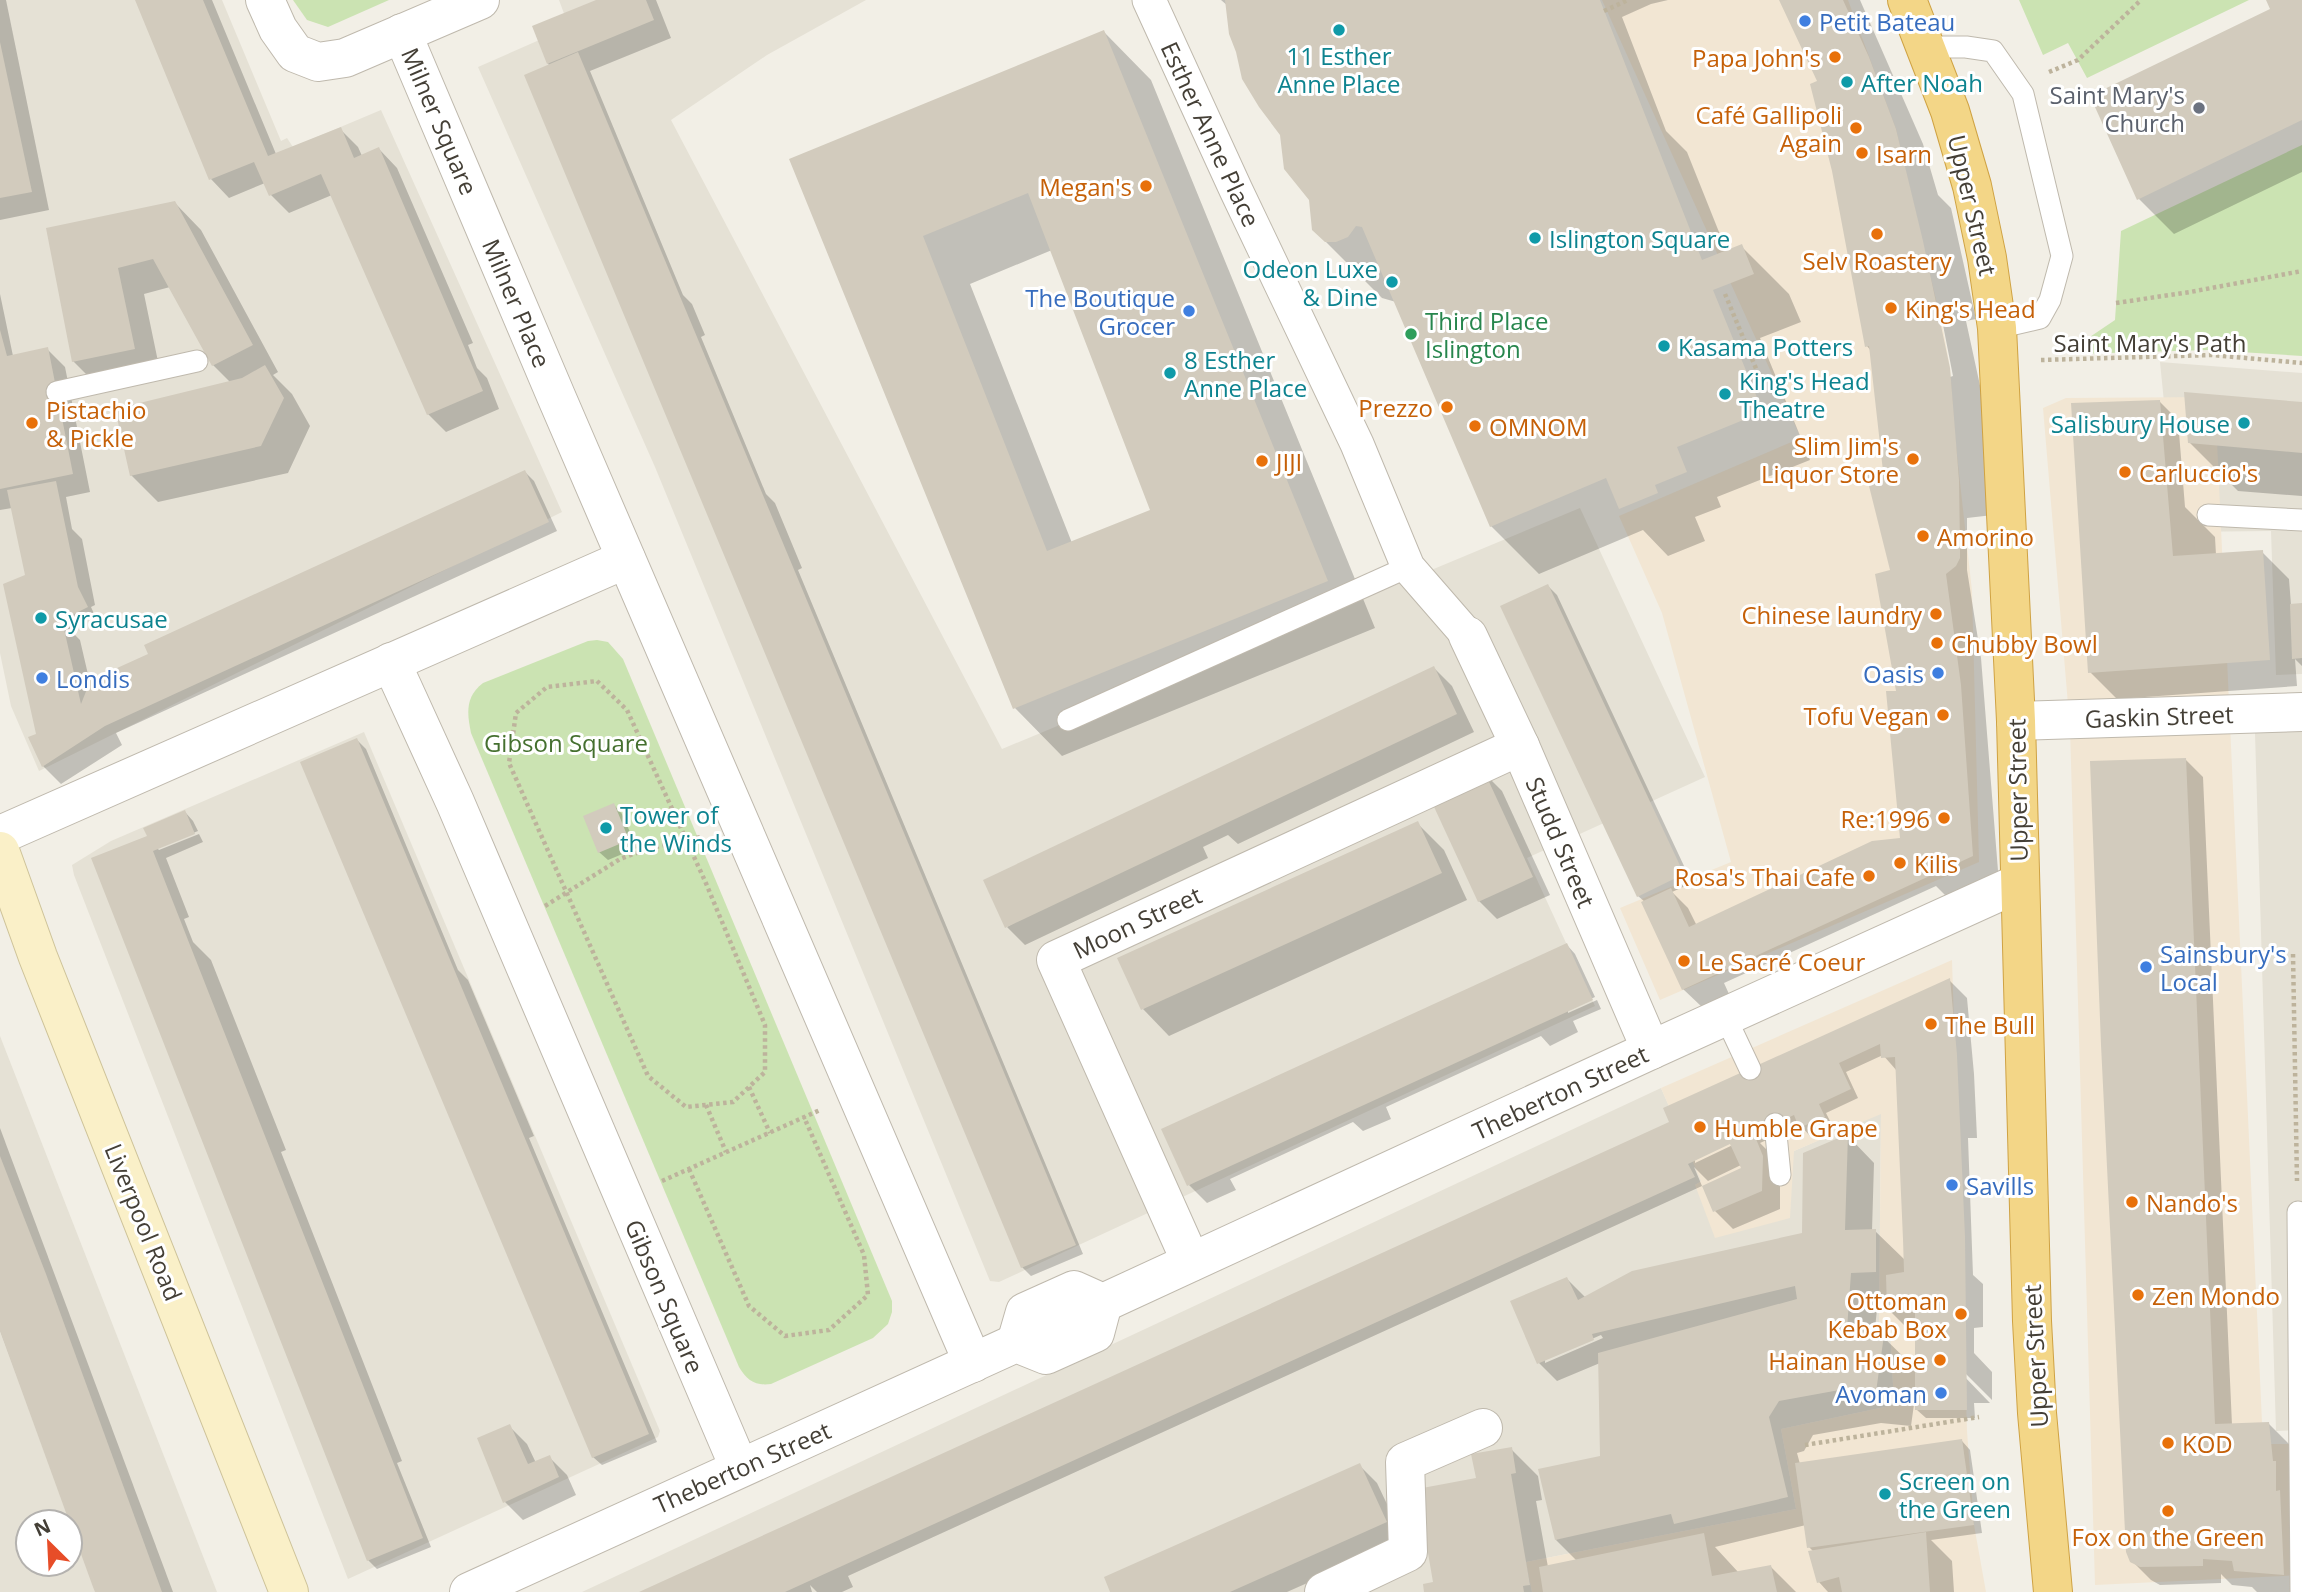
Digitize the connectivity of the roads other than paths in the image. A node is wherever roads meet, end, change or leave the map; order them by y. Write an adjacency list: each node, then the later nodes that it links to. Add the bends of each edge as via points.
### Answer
1 (265, 0): 5 (street, Milner Square, via 295,53 318,62 345,58)
2 (481, 0): 5 (street, Milner Square)
3 (1149, 0): 14 (street, Esther Anne Place, via 1357,444)
4 (1907, 0): 6 (highway, Upper Street)
5 (402, 33): 7 (street, Milner Square)
6 (1926, 47): 8 (highway, Upper Street, via 1951,111 1972,186 1987,257); 8 (lane, via 1993,51 2023,94 2062,256 2040,318)
7 (478, 209): 13 (street, Milner Place)
8 (1997, 344): 19 (highway, Upper Street)
9 (197, 361): 10 (lane)
10 (57, 392)
11 (2208, 515): 12 (lane)
12 (2302, 520)
13 (626, 559): 16 (street); 31 (street)
14 (1408, 568): 15 (street, Esther Anne Place); 18 (lane)
15 (1468, 636): 20 (street, Studd Street)
16 (391, 662): 21 (street); 33 (street, Gibson Square)
17 (2302, 712): 19 (street, Gaskin Street)
18 (1068, 720)
19 (2016, 721): 23 (highway, Upper Street)
20 (1520, 746): 25 (street, Studd Street); 30 (street, Moon Street, via 1056,960)
21 (0, 835)
22 (0, 851): 35 (main road, Liverpool Road)
23 (2019, 883): 24 (street, Theberton Street); 38 (highway, Upper Street, via 2032,1321)
24 (1725, 1016): 25 (street, Theberton Street); 26 (lane)
25 (1651, 1049): 30 (street, Theberton Street)
26 (1750, 1069)
27 (1775, 1124): 28 (lane)
28 (1780, 1175)
29 (2298, 1212): 39 (lane)
30 (1191, 1262): 31 (street, Theberton Street, via 1102,1303 1074,1290 1025,1312 1016,1343)
31 (973, 1363): 33 (street, Theberton Street)
32 (1483, 1428): 34 (street, via 1405,1462 1408,1552)
33 (739, 1467): 36 (street, Theberton Street)
34 (1384, 1579): 37 (street)
35 (289, 1592)
36 (469, 1592)
37 (1324, 1592)
38 (2053, 1592)
39 (2301, 1592)

